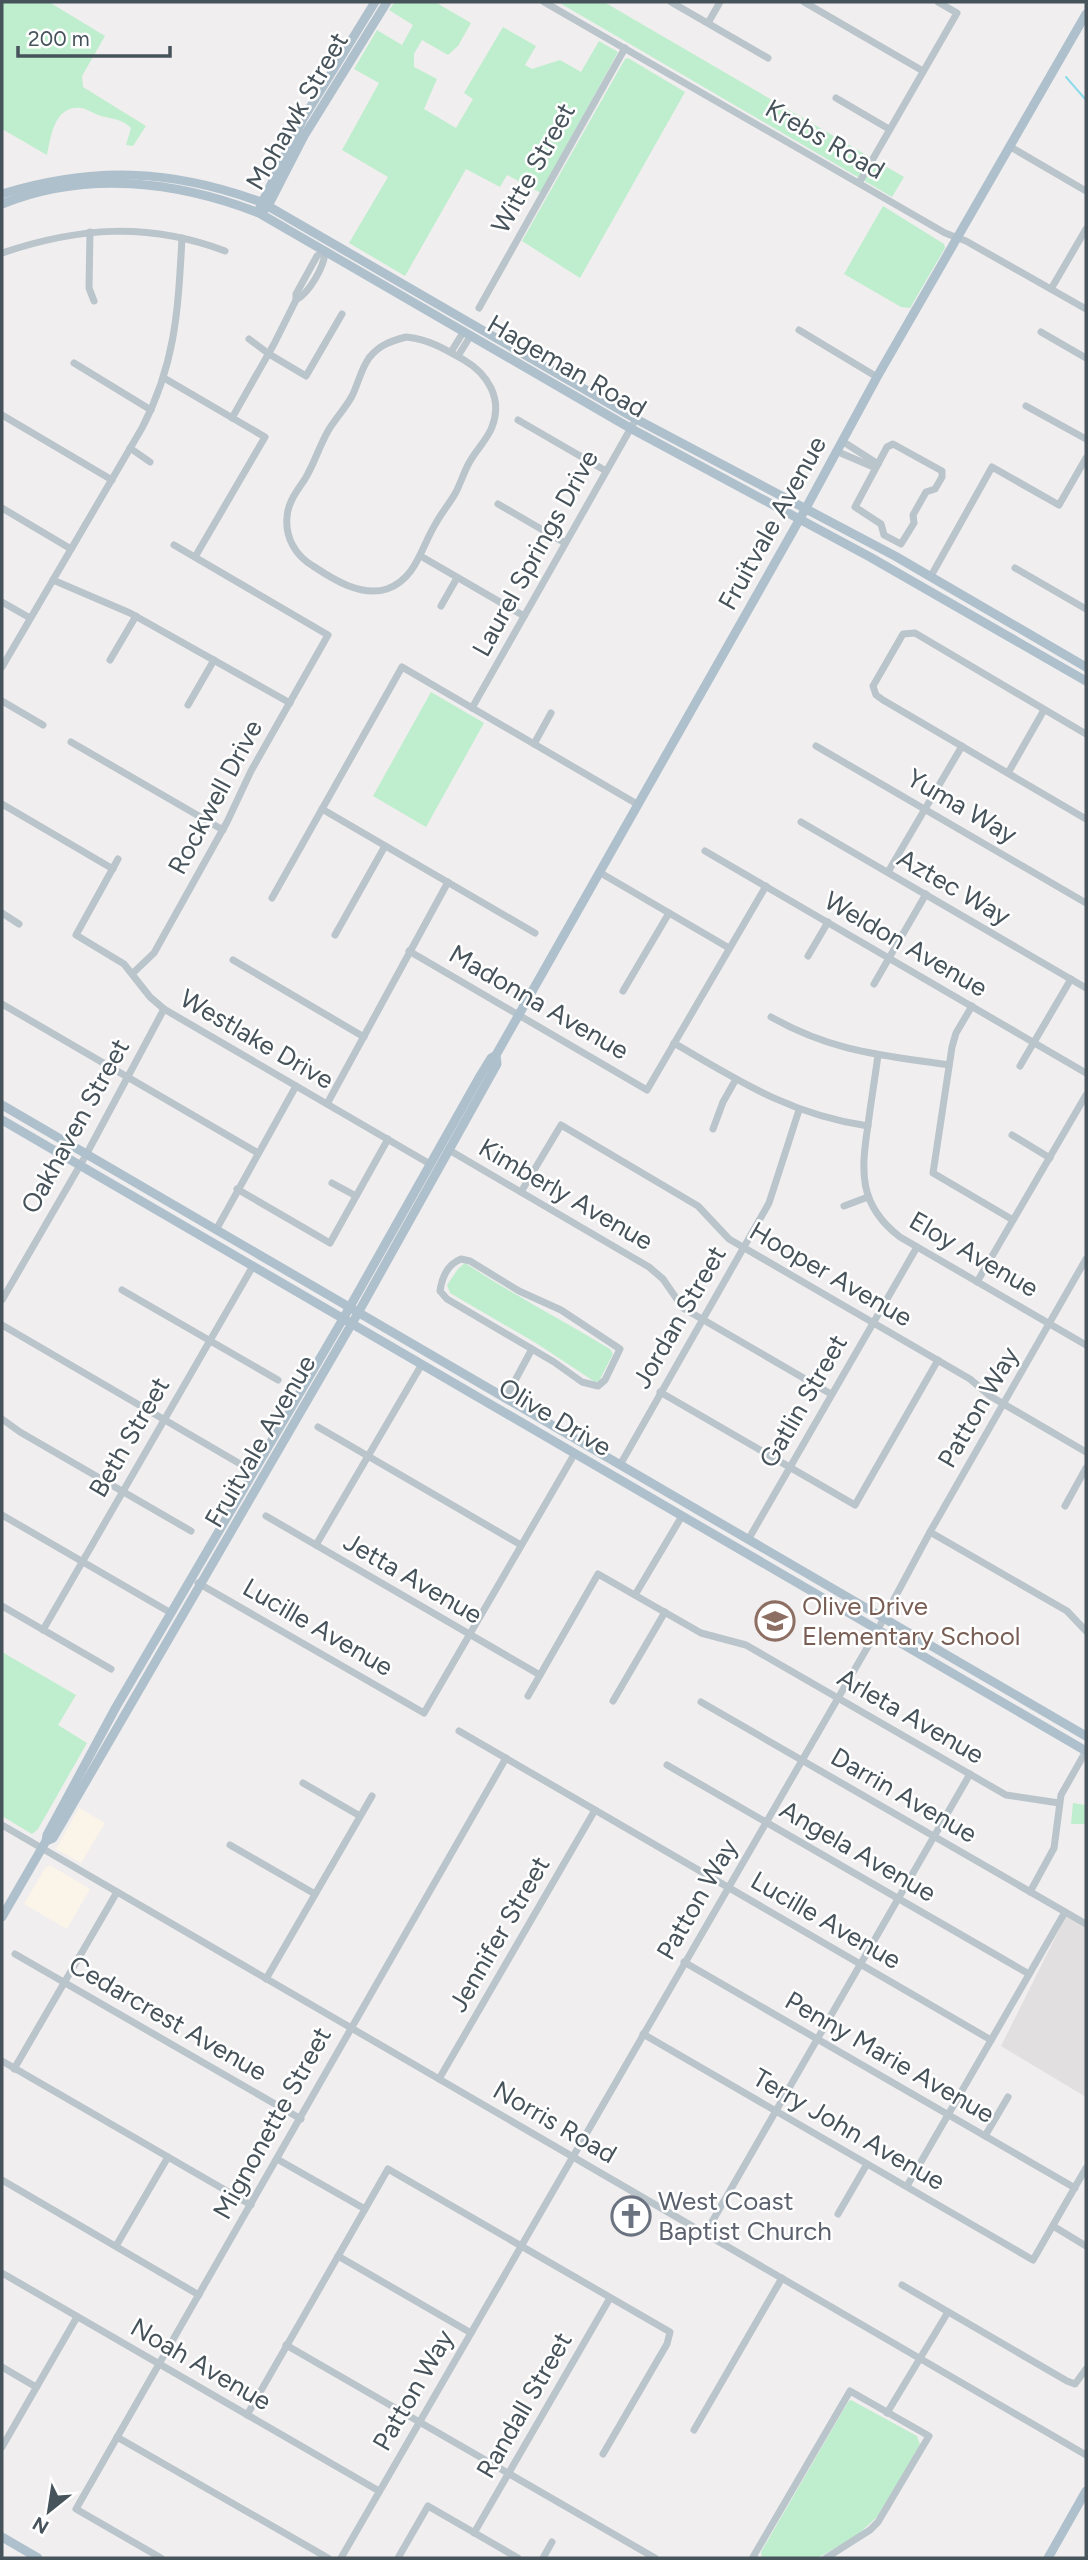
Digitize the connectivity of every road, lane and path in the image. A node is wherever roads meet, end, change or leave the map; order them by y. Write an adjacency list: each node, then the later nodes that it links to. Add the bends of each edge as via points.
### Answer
1 (375, 2): 20 (main road, Mohawk Street, via 303,119)
2 (387, 2): 20 (main road, Mohawk Street)
3 (544, 2): 10 (street, Krebs Road)
4 (671, 2): 9 (street)
5 (720, 2): 9 (street)
6 (804, 2): 12 (street)
7 (938, 2): 12 (street, via 957,13)
8 (1086, 14): 15 (main road, Fruitvale Avenue)
9 (708, 23): 11 (street)
10 (625, 48): 16 (street, Krebs Road); 32 (street, Witte Street)
11 (768, 58)
12 (923, 71): 14 (street)
13 (836, 98): 14 (street)
14 (889, 129): 16 (street)
15 (1009, 146): 17 (street); 25 (main road, Fruitvale Avenue)
16 (859, 183): 25 (street, Krebs Road)
17 (1086, 191)
18 (2, 194): 20 (main road, Hageman Road, via 72,177 133,174 199,183)
19 (2, 204): 21 (main road, Hageman Road, via 69,186 129,183 194,191)
20 (264, 204): 21 (main road, Mohawk Street); 29 (main road, Hageman Road)
21 (260, 213): 27 (main road, Hageman Road)
22 (1086, 229): 30 (street)
23 (90, 232): 24 (street); 28 (street); 31 (street, via 89,288)
24 (182, 238): 26 (street); 45 (street, via 175,333)
25 (956, 238): 30 (street, Krebs Road); 44 (main road, Fruitvale Avenue)
26 (225, 251)
27 (325, 251): 29 (main road, via 331,248); 37 (main road, Hageman Road); 40 (street, via 325,260 296,300)
28 (2, 253)
29 (378, 271): 39 (main road, Hageman Road)
30 (1051, 289): 33 (street, Krebs Road)
31 (94, 301)
32 (479, 308)
33 (1086, 309)
34 (342, 314): 40 (street, via 306,376)
35 (799, 330): 44 (street)
36 (1041, 332): 42 (street)
37 (467, 333): 39 (main road, via 476,332 507,350); 41 (street); 51 (main road, Hageman Road)
38 (249, 339): 40 (street)
39 (517, 349): 51 (main road, Hageman Road)
40 (268, 354): 49 (street)
41 (454, 354): 41 (street, via 482,372 495,398 496,413 414,568 396,585 371,591 346,585 312,566 293,546 288,532 290,504 368,359 378,348 405,337 421,338)
42 (1086, 358)
43 (74, 363): 47 (street)
44 (877, 377): 53 (main road, Fruitvale Avenue)
45 (164, 378): 47 (street); 49 (street)
46 (1026, 406): 52 (street)
47 (151, 410): 54 (street)
48 (2, 415): 63 (street)
49 (232, 418): 72 (street, via 265,437)
50 (519, 420): 61 (street)
51 (633, 424): 56 (main road, Hageman Road); 61 (street, Laurel Springs Drive); 62 (main road, Hageman Road)
52 (1086, 439)
53 (842, 441): 55 (main road, Fruitvale Avenue); 57 (street, via 859,451)
54 (130, 448): 59 (street); 63 (street)
55 (836, 451): 57 (street); 66 (main road, Fruitvale Avenue)
56 (687, 457): 62 (main road, via 718,471); 67 (main road, Hageman Road)
57 (860, 458): 60 (street)
58 (1086, 458): 75 (street, via 1059,505 992,467)
59 (150, 462)
60 (876, 467): 60 (street, via 855,507 881,524 884,535 901,544 914,523 914,512 926,492 937,486 942,471 894,444 887,447)
61 (606, 471): 68 (street, Laurel Springs Drive)
62 (739, 474): 66 (main road, Hageman Road)
63 (111, 480): 70 (street)
64 (498, 504): 68 (street)
65 (2, 508): 70 (street)
66 (806, 508): 67 (main road, Fruitvale Avenue); 75 (main road, Hageman Road)
67 (800, 518): 71 (main road, Hageman Road); 105 (main road, Fruitvale Avenue)
68 (565, 543): 82 (street, Laurel Springs Drive)
69 (174, 545): 72 (street)
70 (71, 549): 77 (street)
71 (870, 556): 75 (main road, via 924,580); 87 (main road, Hageman Road)
72 (195, 557): 92 (street, Rockwell Drive, via 328,635)
73 (424, 558): 76 (street)
74 (1015, 568): 80 (street)
75 (930, 576): 88 (main road, Hageman Road)
76 (457, 578): 79 (street); 82 (street)
77 (53, 580): 81 (street); 83 (street)
78 (2, 602): 83 (street)
79 (441, 606)
80 (1086, 609)
81 (136, 616): 84 (street); 85 (street)
82 (523, 616): 94 (street, Laurel Springs Drive)
83 (30, 618): 86 (street)
84 (110, 660)
85 (214, 660): 92 (street); 93 (street)
86 (2, 667)
87 (1062, 667): 89 (main road); 90 (main road, Hageman Road)
88 (1086, 667)
89 (1086, 675)
90 (1086, 681)
91 (2, 701): 97 (street)
92 (290, 703): 110 (street, Rockwell Drive)
93 (188, 705)
94 (472, 708): 100 (street); 106 (street, via 402,667)
95 (1044, 710): 98 (street); 102 (street, via 915,633 902,634 874,680 876,695); 103 (street)
96 (551, 713): 100 (street)
97 (43, 725)
98 (1086, 734)
99 (71, 742): 110 (street)
100 (534, 744): 105 (street)
101 (816, 746): 107 (street, Yuma Way)
102 (962, 746): 103 (street); 107 (street)
103 (1008, 773): 108 (street)
104 (2, 804): 114 (street)
105 (637, 804): 115 (main road, Fruitvale Avenue)
106 (322, 809): 111 (street); 120 (street)
107 (925, 809): 116 (street); 121 (street, Yuma Way)
108 (1086, 819)
109 (802, 822): 116 (street, Aztec Way)
110 (223, 830): 133 (street, Rockwell Drive, via 154,953)
111 (385, 846): 117 (street); 127 (street)
112 (705, 851): 118 (street, Weldon Avenue)
113 (118, 859): 114 (street)
114 (113, 869): 133 (street, Westlake Drive, via 76,935 117,958)
115 (599, 872): 123 (street); 141 (main road, Fruitvale Avenue)
116 (888, 872): 119 (street, Aztec Way)
117 (448, 882): 126 (street); 129 (street)
118 (766, 886): 124 (street, Weldon Avenue); 128 (street)
119 (926, 894): 131 (street); 134 (street, Aztec Way)
120 (272, 898)
121 (1086, 903)
122 (2, 913): 125 (street)
123 (669, 913): 128 (street); 137 (street)
124 (828, 922): 130 (street); 131 (street, Weldon Avenue)
125 (19, 924)
126 (535, 933)
127 (335, 935)
128 (729, 948): 145 (street)
129 (409, 951): 141 (street, Madonna Avenue); 143 (street)
130 (808, 956)
131 (889, 958): 135 (street); 139 (street, Weldon Avenue)
132 (233, 960): 143 (street)
133 (133, 973): 140 (street, Westlake Drive)
134 (1071, 979): 136 (street, Aztec Way); 144 (street)
135 (874, 984)
136 (1086, 988)
137 (623, 991)
138 (2, 1004): 151 (street)
139 (972, 1006): 144 (street, Weldon Avenue); 148 (street, via 954,1040)
140 (164, 1009): 151 (street, Oakhaven Street); 153 (street, Westlake Drive)
141 (518, 1014): 145 (street, Madonna Avenue, via 647,1090); 146 (main road, Fruitvale Avenue)
142 (771, 1017): 147 (street, via 824,1042)
143 (364, 1037): 155 (street)
144 (1034, 1042): 149 (street); 150 (street, Weldon Avenue)
145 (674, 1043): 152 (street)
146 (496, 1055): 159 (main road, Fruitvale Avenue); 164 (main road, Fruitvale Avenue, via 497,1064)
147 (878, 1055): 148 (street); 160 (street, Eloy Avenue)
148 (949, 1065): 176 (street, via 933,1173)
149 (1020, 1066)
150 (1086, 1073)
151 (126, 1077): 165 (street); 166 (street, Oakhaven Street)
152 (736, 1080): 157 (street); 161 (street)
153 (296, 1086): 155 (street, Westlake Drive); 165 (street)
154 (1086, 1095): 167 (street)
155 (327, 1104): 163 (street, Westlake Drive)
156 (2, 1105): 166 (main road, Olive Drive)
157 (799, 1110): 160 (street); 178 (street, Jordan Street, via 773,1196)
158 (2, 1120): 169 (main road, Olive Drive)
159 (454, 1121): 164 (main road); 168 (main road, Fruitvale Avenue)
160 (867, 1126): 174 (street, Eloy Avenue, via 862,1172)
161 (713, 1129)
162 (1012, 1135): 167 (street)
163 (388, 1139): 168 (street, Westlake Drive); 173 (street)
164 (449, 1150): 172 (street, Kimberly Avenue); 185 (main road, Fruitvale Avenue)
165 (258, 1153): 171 (street)
166 (86, 1155): 169 (street, Oakhaven Street); 177 (main road, Olive Drive)
167 (1050, 1158): 176 (street)
168 (430, 1164): 185 (main road, Fruitvale Avenue)
169 (80, 1166): 181 (main road, Olive Drive); 184 (street, Oakhaven Street)
170 (332, 1183): 173 (street)
171 (237, 1189): 173 (street, via 330,1243); 177 (street)
172 (521, 1192): 178 (street, Hooper Avenue, via 561,1125 698,1206 723,1234); 186 (street, Kimberly Avenue, via 649,1267 677,1302)
173 (356, 1196)
174 (868, 1197): 175 (street); 179 (street, Eloy Avenue, via 884,1224)
175 (844, 1206)
176 (1013, 1220): 182 (street)
177 (216, 1230): 185 (main road, Olive Drive)
178 (744, 1247): 186 (street, Jordan Street); 188 (street, Hooper Avenue)
179 (917, 1247): 182 (street, Eloy Avenue); 188 (street, Gatlin Street)
180 (1086, 1259): 189 (street, Patton Way)
181 (253, 1266): 187 (main road, Olive Drive); 191 (street, Beth Street)
182 (977, 1282): 189 (street, Eloy Avenue)
183 (122, 1290): 191 (street)
184 (3, 1295)
185 (354, 1310): 187 (main road, Fruitvale Avenue); 200 (main road, Olive Drive)
186 (702, 1320): 198 (street, Jordan Street); 199 (street, Kimberly Avenue)
187 (347, 1322): 195 (main road, Olive Drive); 211 (main road, Fruitvale Avenue); 225 (main road, Fruitvale Avenue)
188 (873, 1322): 194 (street, Hooper Avenue); 199 (street, Gatlin Street)
189 (1049, 1324): 192 (street, Eloy Avenue); 201 (street, Patton Way)
190 (2, 1325): 203 (street)
191 (209, 1340): 196 (street); 203 (street, Beth Street)
192 (1086, 1345)
193 (532, 1349): 193 (street, via 582,1382 598,1387 620,1349 561,1310 470,1261 452,1262 441,1282 440,1291 447,1299); 200 (street)
194 (938, 1360): 201 (street, Hooper Avenue); 209 (street, via 855,1505)
195 (422, 1364): 197 (main road, Olive Drive); 207 (street)
196 (278, 1381)
197 (465, 1388): 200 (main road, via 498,1401); 206 (main road, Olive Drive)
198 (660, 1392): 208 (street, Jordan Street); 209 (street)
199 (831, 1394): 209 (street, Gatlin Street)
200 (505, 1399): 208 (main road, Olive Drive)
201 (1004, 1404): 205 (street, Hooper Avenue); 219 (street, Patton Way)
202 (2, 1419): 212 (street)
203 (164, 1419): 211 (street); 212 (street, Beth Street)
204 (318, 1427): 207 (street)
205 (1086, 1451)
206 (575, 1453): 208 (main road); 216 (main road, Olive Drive); 222 (street)
207 (368, 1456): 221 (street); 222 (street)
208 (620, 1465): 220 (main road, Olive Drive)
209 (789, 1467): 220 (street, Gatlin Street)
210 (1086, 1468): 213 (street)
211 (254, 1472): 224 (main road, Fruitvale Avenue)
212 (122, 1492): 218 (street); 223 (street, Beth Street)
213 (1065, 1506)
214 (2, 1515): 223 (street)
215 (266, 1516): 221 (street, Jetta Avenue)
216 (682, 1516): 217 (main road, Olive Drive); 226 (street)
217 (699, 1525): 220 (main road, via 708,1524 742,1543); 231 (main road, Olive Drive)
218 (191, 1531)
219 (930, 1532): 230 (street, Patton Way); 233 (street, via 1067,1611)
220 (748, 1540): 230 (main road, Olive Drive)
221 (316, 1545): 234 (street, Jetta Avenue)
222 (521, 1545): 234 (street)
223 (82, 1561): 229 (street); 232 (street, Beth Street)
224 (191, 1579): 225 (street, Lucille Avenue); 229 (main road, Fruitvale Avenue)
225 (201, 1584): 234 (street, Lucille Avenue, via 424,1713); 245 (main road, Fruitvale Avenue)
226 (635, 1595): 228 (street, Arleta Avenue); 236 (street, Arleta Avenue, via 598,1574)
227 (2, 1606): 232 (street)
228 (665, 1612): 238 (street, Arleta Avenue, via 708,1636 746,1645); 239 (street)
229 (172, 1613): 242 (main road, Fruitvale Avenue)
230 (883, 1619): 231 (street, Patton Way); 244 (main road, Olive Drive)
231 (878, 1629): 238 (street, Patton Way); 241 (main road, Olive Drive)
232 (43, 1630): 235 (street)
233 (1086, 1631)
234 (469, 1634): 236 (street, Jetta Avenue)
235 (111, 1670)
236 (540, 1675): 237 (street)
237 (528, 1696)
238 (837, 1698): 249 (street, Patton Way); 251 (street, Arleta Avenue)
239 (613, 1701)
240 (701, 1702): 249 (street, Darrin Avenue)
241 (1050, 1729): 246 (main road, via 1059,1728); 247 (main road, Olive Drive)
242 (104, 1731): 245 (main road); 260 (main road, Fruitvale Avenue)
243 (459, 1731): 248 (street, Lucille Avenue)
244 (1086, 1736)
245 (113, 1737): 260 (main road, Fruitvale Avenue, via 53,1838)
246 (1086, 1742)
247 (1086, 1751): 254 (street)
248 (506, 1758): 255 (street, Lucille Avenue); 276 (street, Mignonette Street)
249 (801, 1760): 257 (street, Patton Way); 259 (street, Darrin Avenue)
250 (667, 1765): 257 (street, Angela Avenue)
251 (970, 1774): 254 (street, Arleta Avenue, via 1014,1797); 259 (street)
252 (303, 1783): 256 (street)
253 (372, 1796): 256 (street)
254 (1059, 1803): 264 (street, via 1054,1848)
255 (595, 1810): 262 (street, Lucille Avenue); 282 (street, Jennifer Street)
256 (360, 1816): 265 (street)
257 (765, 1822): 262 (street, Patton Way); 266 (street, Angela Avenue)
258 (2, 1825): 260 (street, Norris Road)
259 (934, 1836): 264 (street, Darrin Avenue); 266 (street)
260 (44, 1845): 263 (street, Norris Road); 268 (main road, Fruitvale Avenue)
261 (230, 1845): 265 (street)
262 (728, 1887): 271 (street, Patton Way); 272 (street, Lucille Avenue)
263 (117, 1892): 274 (street, Norris Road); 275 (street)
264 (1030, 1892): 267 (street, Darrin Avenue)
265 (315, 1894): 274 (street)
266 (898, 1898): 272 (street); 273 (street, Angela Avenue)
267 (1065, 1912): 269 (street, Darrin Avenue); 273 (street)
268 (2, 1917)
269 (1086, 1924)
270 (15, 1954): 275 (street, Cedarcrest Avenue)
271 (684, 1962): 277 (street, Patton Way); 278 (street, Penny Marie Avenue)
272 (860, 1964): 278 (street); 279 (street, Lucille Avenue)
273 (1029, 1974): 279 (street)
274 (266, 1979): 276 (street, Norris Road)
275 (64, 1982): 281 (street); 286 (street, Cedarcrest Avenue)
276 (350, 2027): 282 (street, Norris Road); 286 (street, Mignonette Street)
277 (643, 2034): 284 (street, Terry John Avenue); 288 (street, Patton Way)
278 (817, 2039): 284 (street); 285 (street, Penny Marie Avenue)
279 (991, 2040): 285 (street)
280 (2, 2061): 281 (street)
281 (15, 2069): 289 (street)
282 (439, 2079): 288 (street, Norris Road)
283 (1008, 2096): 287 (street)
284 (776, 2111): 291 (street, Terry John Avenue); 300 (street)
285 (948, 2115): 287 (street, Penny Marie Avenue); 294 (street)
286 (301, 2119): 290 (street, Mignonette Street)
287 (985, 2136): 295 (street, Penny Marie Avenue)
288 (572, 2156): 300 (street, Norris Road); 302 (street, Patton Way)
289 (168, 2157): 296 (street); 301 (street)
290 (278, 2159): 296 (street, Mignonette Street); 297 (street)
291 (867, 2164): 294 (street, Terry John Avenue); 298 (street)
292 (1086, 2168): 295 (street)
293 (2, 2180): 301 (street)
294 (907, 2186): 299 (street, Terry John Avenue, via 1033,2260)
295 (1075, 2188): 299 (street)
296 (251, 2205): 308 (street, Mignonette Street)
297 (365, 2209): 302 (street, via 388,2169); 304 (street)
298 (838, 2214)
299 (1053, 2226): 303 (street)
300 (705, 2234): 306 (street, Norris Road)
301 (116, 2246): 308 (street)
302 (521, 2246): 309 (street); 312 (street, Patton Way)
303 (1086, 2246)
304 (338, 2256): 312 (street); 313 (street)
305 (2, 2273): 311 (street, Noah Avenue)
306 (782, 2278): 314 (street, Norris Road); 322 (street)
307 (902, 2285): 310 (street)
308 (199, 2295): 315 (street, Mignonette Street)
309 (610, 2298): 325 (street, via 670,2332); 327 (street, Randall Street)
310 (948, 2312): 314 (street); 317 (street, via 1075,2384)
311 (77, 2317): 315 (street, Noah Avenue); 318 (street)
312 (471, 2333): 321 (street, Patton Way)
313 (286, 2345): 320 (street); 321 (street)
314 (920, 2359): 319 (street); 326 (street, Norris Road)
315 (159, 2364): 320 (street, Noah Avenue); 323 (street, Mignonette Street)
316 (2, 2367): 318 (street)
317 (1086, 2369)
318 (36, 2387): 324 (street)
319 (887, 2413): 341 (street, via 849,2391); 342 (street, via 929,2436 878,2522)
320 (247, 2415): 328 (street, Noah Avenue)
321 (419, 2422): 327 (street); 328 (street, Patton Way)
322 (694, 2430)
323 (117, 2437): 334 (street, Mignonette Street, via 76,2509); 335 (street)
324 (2, 2447)
325 (603, 2454)
326 (1086, 2455)
327 (508, 2474): 330 (street, Randall Street); 340 (street)
328 (379, 2491): 336 (street, Patton Way)
329 (1086, 2491): 343 (main road)
330 (474, 2533): 337 (street, via 428,2506); 338 (street)
331 (2, 2537): 333 (main road)
332 (552, 2542): 339 (street)
333 (38, 2558)
334 (161, 2558)
335 (328, 2558)
336 (341, 2558)
337 (398, 2558)
338 (518, 2558)
339 (542, 2558)
340 (655, 2558)
341 (755, 2558)
342 (826, 2558)
343 (1048, 2558)

